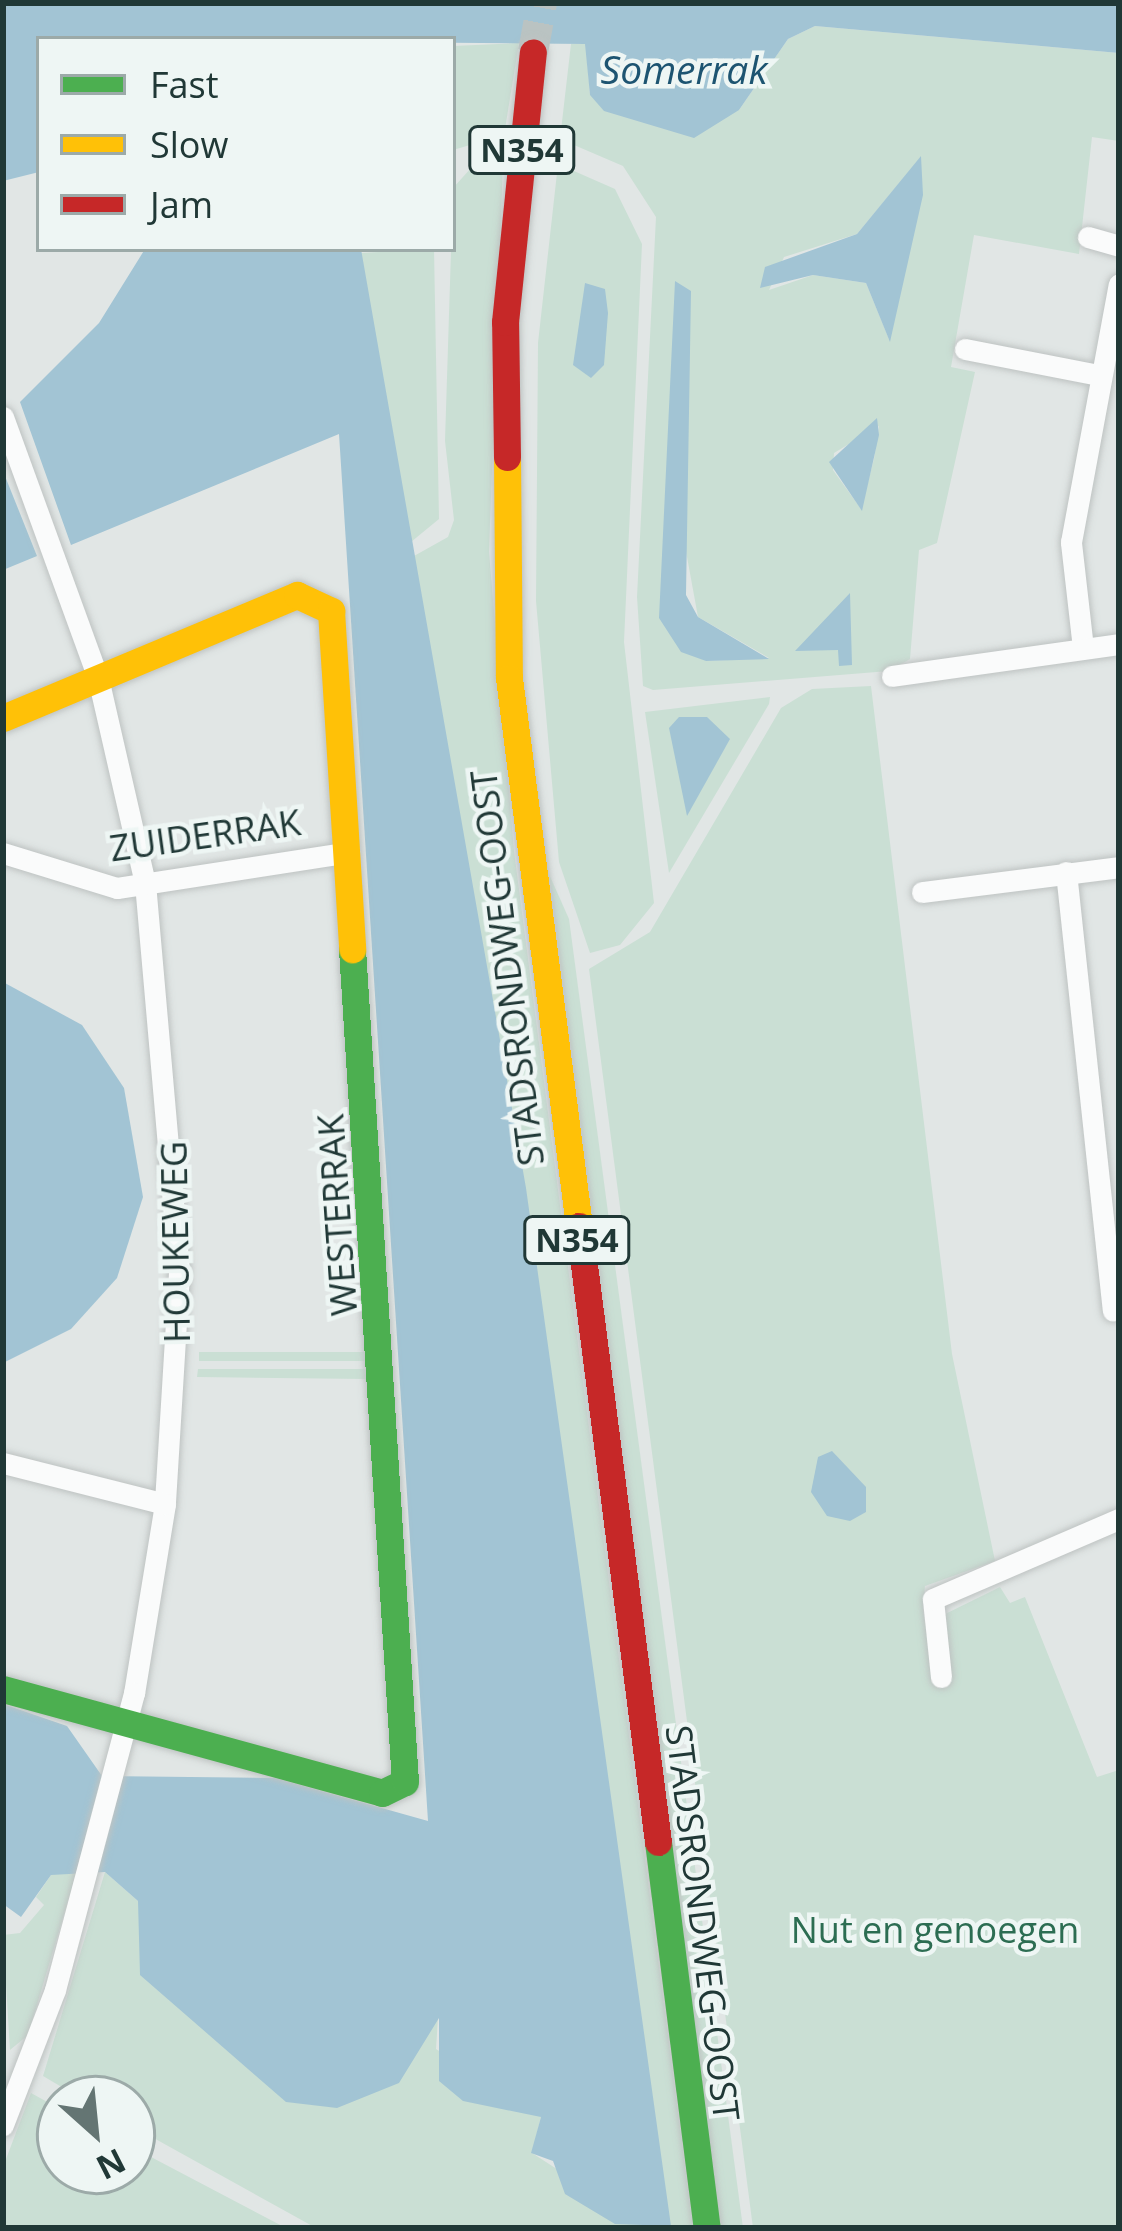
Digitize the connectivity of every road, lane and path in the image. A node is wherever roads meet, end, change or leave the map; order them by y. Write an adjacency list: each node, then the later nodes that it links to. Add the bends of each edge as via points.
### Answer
1 (533, 52): 28 (main road, STADSRONDWEG-OOST / N354, via 505,322 509,678)
2 (1088, 237): 3 (street)
3 (1119, 246)
4 (1119, 284): 6 (street)
5 (965, 349): 6 (street)
6 (1099, 375): 9 (street, via 1071,542)
7 (3, 417): 11 (street, HOUKEWEG)
8 (1119, 644): 9 (street)
9 (1083, 648): 10 (street)
10 (892, 676)
11 (98, 678): 12 (main road); 13 (main road, WESTERRAK, via 297,595 323,598 336,631); 17 (street, HOUKEWEG)
12 (3, 718)
13 (350, 852): 17 (street, ZUIDERRAK); 26 (main road, WESTERRAK, via 404,1783 382,1793)
14 (3, 853): 17 (street, ZUIDERRAK, via 97,886)
15 (1119, 867): 16 (street)
16 (1066, 872): 18 (street); 19 (street)
17 (145, 883): 22 (street, HOUKEWEG, via 178,1202)
18 (922, 892)
19 (1110, 1200): 20 (street)
20 (1113, 1310)
21 (3, 1462): 22 (street)
22 (165, 1504): 26 (street, HOUKEWEG)
23 (1119, 1519): 24 (street, via 934,1600)
24 (941, 1677)
25 (3, 1689): 26 (main road)
26 (123, 1737): 27 (street, HOUKEWEG, via 84,1888)
27 (3, 2125)
28 (707, 2228)

